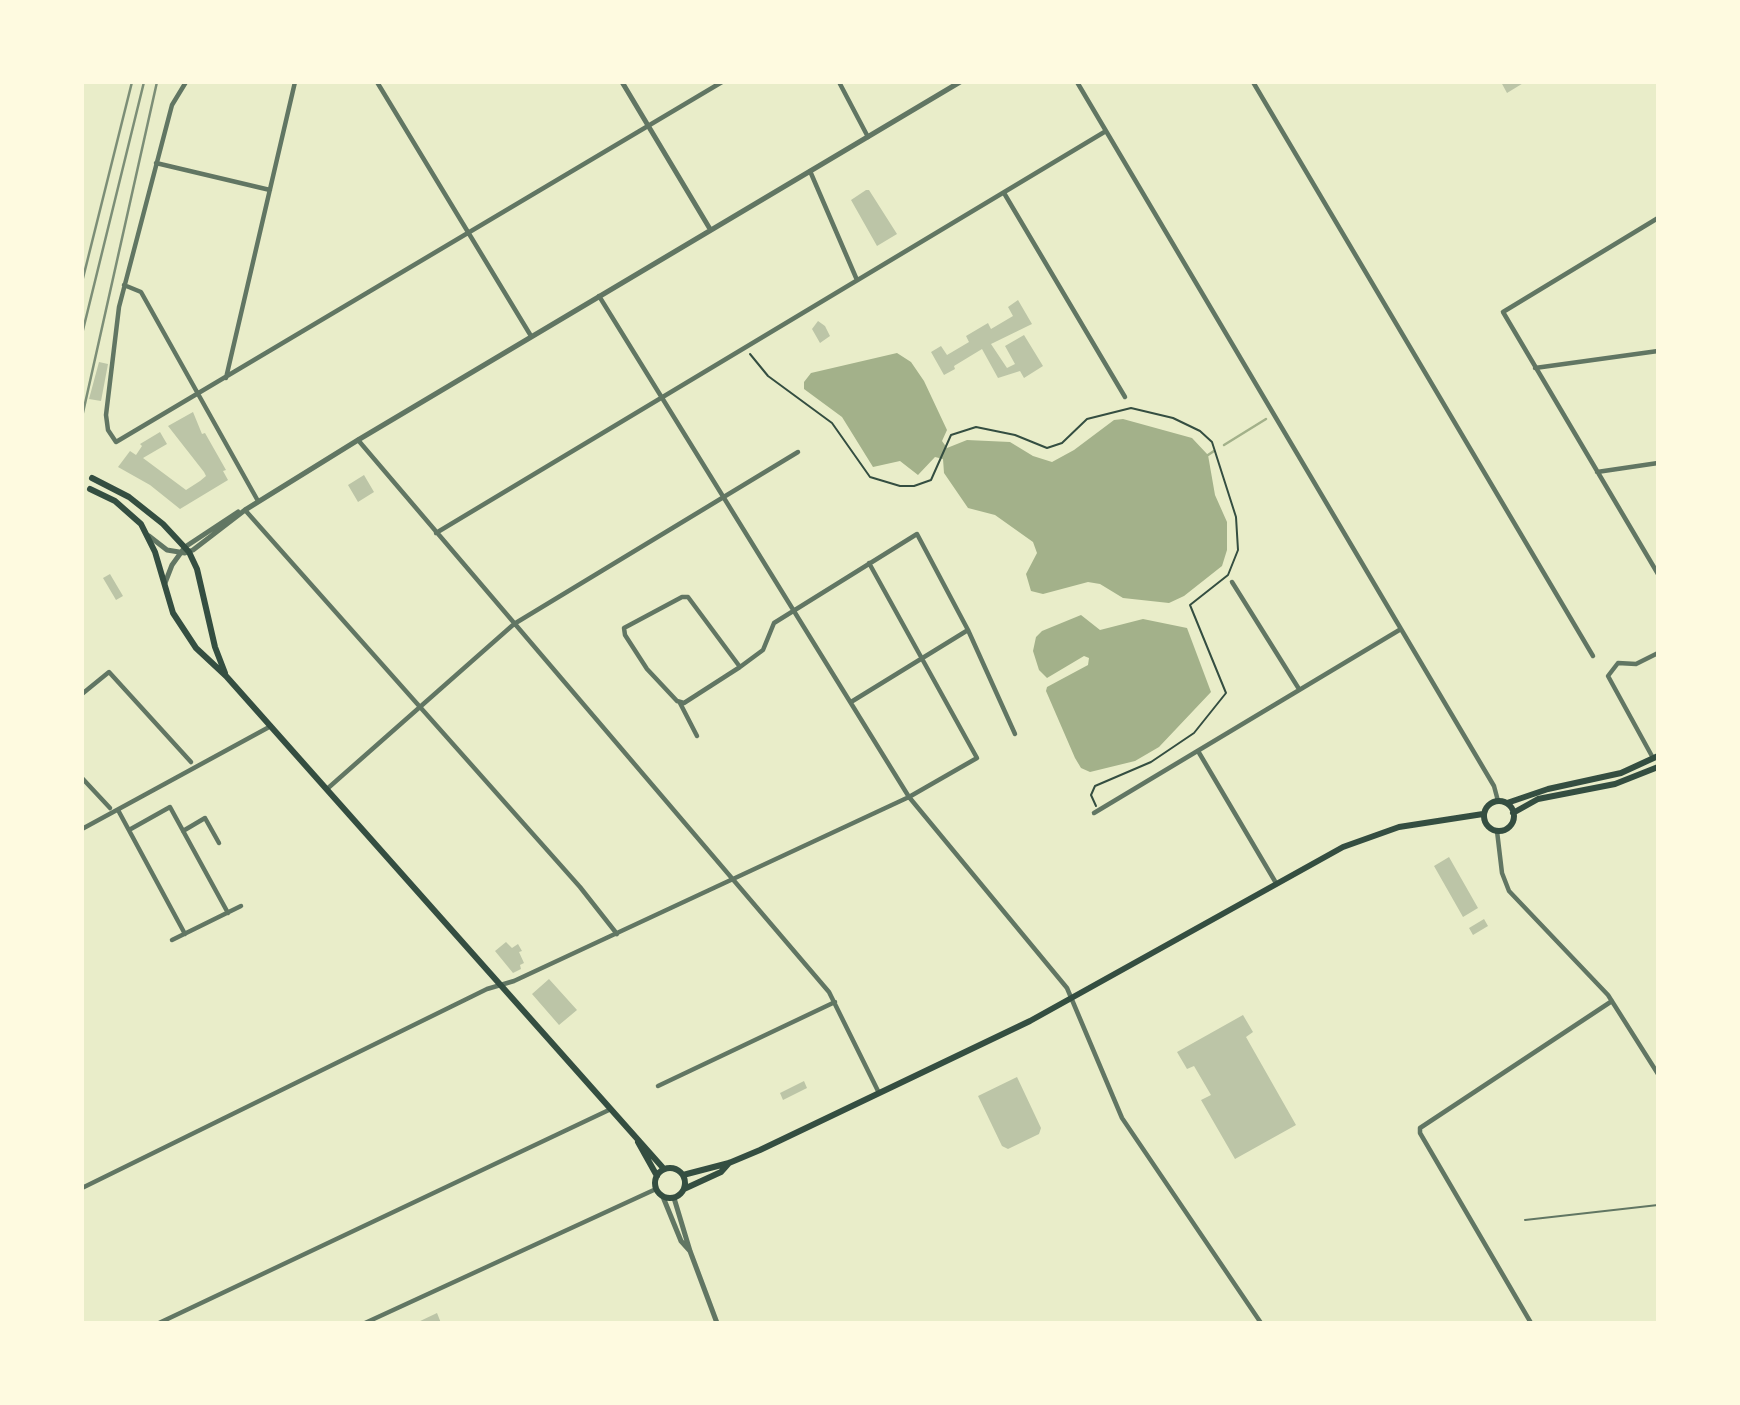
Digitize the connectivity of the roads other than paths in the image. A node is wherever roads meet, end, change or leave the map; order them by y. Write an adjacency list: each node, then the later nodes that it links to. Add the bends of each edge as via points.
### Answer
1 (295, 82): 15 (street)
2 (377, 82): 19 (street)
3 (622, 82): 10 (street)
4 (722, 82): 10 (street)
5 (839, 82): 12 (street)
6 (960, 82): 12 (street)
7 (1077, 82): 11 (street)
8 (1253, 82): 51 (street)
9 (185, 83): 13 (street, via 172,105)
10 (648, 126): 18 (street); 19 (street)
11 (1107, 131): 16 (street); 48 (street)
12 (868, 137): 14 (street)
13 (156, 163): 15 (street); 21 (street)
14 (810, 171): 18 (street); 20 (street)
15 (270, 190): 26 (street)
16 (1004, 192): 20 (street); 28 (street)
17 (1658, 218): 25 (street, via 1503,312)
18 (710, 229): 22 (street)
19 (468, 232): 23 (street); 26 (street)
20 (857, 280): 29 (street)
21 (124, 285): 27 (street, via 141,292); 27 (street, via 106,415 116,442)
22 (599, 296): 23 (street); 29 (street)
23 (531, 336): 30 (street)
24 (1658, 351): 25 (street)
25 (1535, 368): 33 (street)
26 (226, 378): 27 (street)
27 (199, 395): 37 (street)
28 (1125, 397)
29 (662, 398): 36 (street); 39 (street)
30 (358, 440): 37 (street); 39 (street)
31 (798, 452): 36 (street)
32 (1658, 463): 33 (street)
33 (1597, 472): 43 (street)
34 (92, 478): 41 (main road, via 129,497 163,524)
35 (90, 489): 40 (main road, via 127,510)
36 (723, 499): 46 (street); 47 (street)
37 (258, 501): 38 (street)
38 (244, 510): 41 (street, via 227,517); 59 (street)
39 (436, 533): 47 (street)
40 (148, 534): 41 (street, via 162,547); 45 (main road)
41 (185, 551): 45 (street, via 172,565); 54 (main road, via 197,569)
42 (869, 563): 46 (street); 49 (street, via 916,534); 52 (street)
43 (1658, 574)
44 (1232, 582): 55 (street)
45 (164, 585): 54 (main road, via 185,633)
46 (792, 611): 53 (street, via 771,627 763,650); 57 (street)
47 (514, 624): 59 (street); 82 (street)
48 (1401, 629): 55 (street); 70 (street, via 1496,790)
49 (968, 630): 52 (street); 61 (street)
50 (1658, 653): 64 (street, via 1636,664 1618,663 1608,680)
51 (1593, 656)
52 (922, 657): 57 (street); 69 (street, via 977,758)
53 (740, 667): 58 (street); 58 (street, via 688,597 626,625 625,635 647,669)
54 (226, 676): 60 (main road)
55 (1299, 689): 63 (street)
56 (82, 694): 65 (street, via 109,671)
57 (851, 702): 69 (street)
58 (680, 703): 62 (street)
59 (419, 706): 68 (street); 87 (street)
60 (271, 726): 68 (main road); 73 (street)
61 (1015, 734)
62 (697, 736)
63 (1198, 751): 74 (street); 83 (street)
64 (1655, 757): 71 (main road, via 1621,773)
65 (191, 762)
66 (1658, 767): 75 (main road, via 1615,784 1538,799)
67 (82, 778): 72 (street)
68 (327, 789): 89 (main road)
69 (909, 797): 82 (street); 90 (street, via 1057,974)
70 (1498, 801): 71 (main road); 76 (main road, via 1489,804)
71 (1507, 803): 75 (main road)
72 (110, 808)
73 (118, 810): 77 (street); 78 (street)
74 (1096, 811)
75 (1514, 813): 80 (main road, via 1508,827)
76 (1483, 814): 80 (main road, via 1486,824); 83 (main road, via 1372,835)
77 (82, 829)
78 (128, 830): 79 (street, via 170,807); 86 (street)
79 (183, 831): 81 (street, via 205,818); 85 (street)
80 (1497, 831): 91 (street, via 1508,891)
81 (219, 844)
82 (731, 880): 87 (street); 92 (street)
83 (1276, 883): 90 (main road)
84 (241, 906): 85 (street)
85 (228, 913): 86 (street)
86 (185, 934): 88 (street)
87 (617, 934): 89 (street)
88 (172, 940)
89 (501, 985): 96 (main road); 102 (street)
90 (1072, 999): 95 (main road); 113 (street, via 1122,1118)
91 (1612, 1001): 93 (street); 114 (street, via 1420,1128)
92 (835, 1002): 94 (street); 95 (street)
93 (1658, 1074)
94 (657, 1086)
95 (880, 1093): 98 (main road)
96 (611, 1109): 97 (main road); 110 (street)
97 (638, 1142): 99 (main road); 101 (main road)
98 (729, 1163): 100 (main road); 104 (main road, via 723,1171)
99 (664, 1169): 100 (main road); 101 (main road)
100 (683, 1175): 104 (main road)
101 (657, 1176): 103 (main road)
102 (82, 1188)
103 (656, 1189): 105 (main road); 111 (street)
104 (684, 1189): 106 (main road)
105 (663, 1197): 106 (main road); 109 (street, via 681,1241)
106 (674, 1198): 109 (street)
107 (1658, 1205): 108 (lane)
108 (1525, 1220)
109 (690, 1251): 112 (street)
110 (159, 1323)
111 (365, 1323)
112 (717, 1323)
113 (1261, 1323)
114 (1531, 1323)

